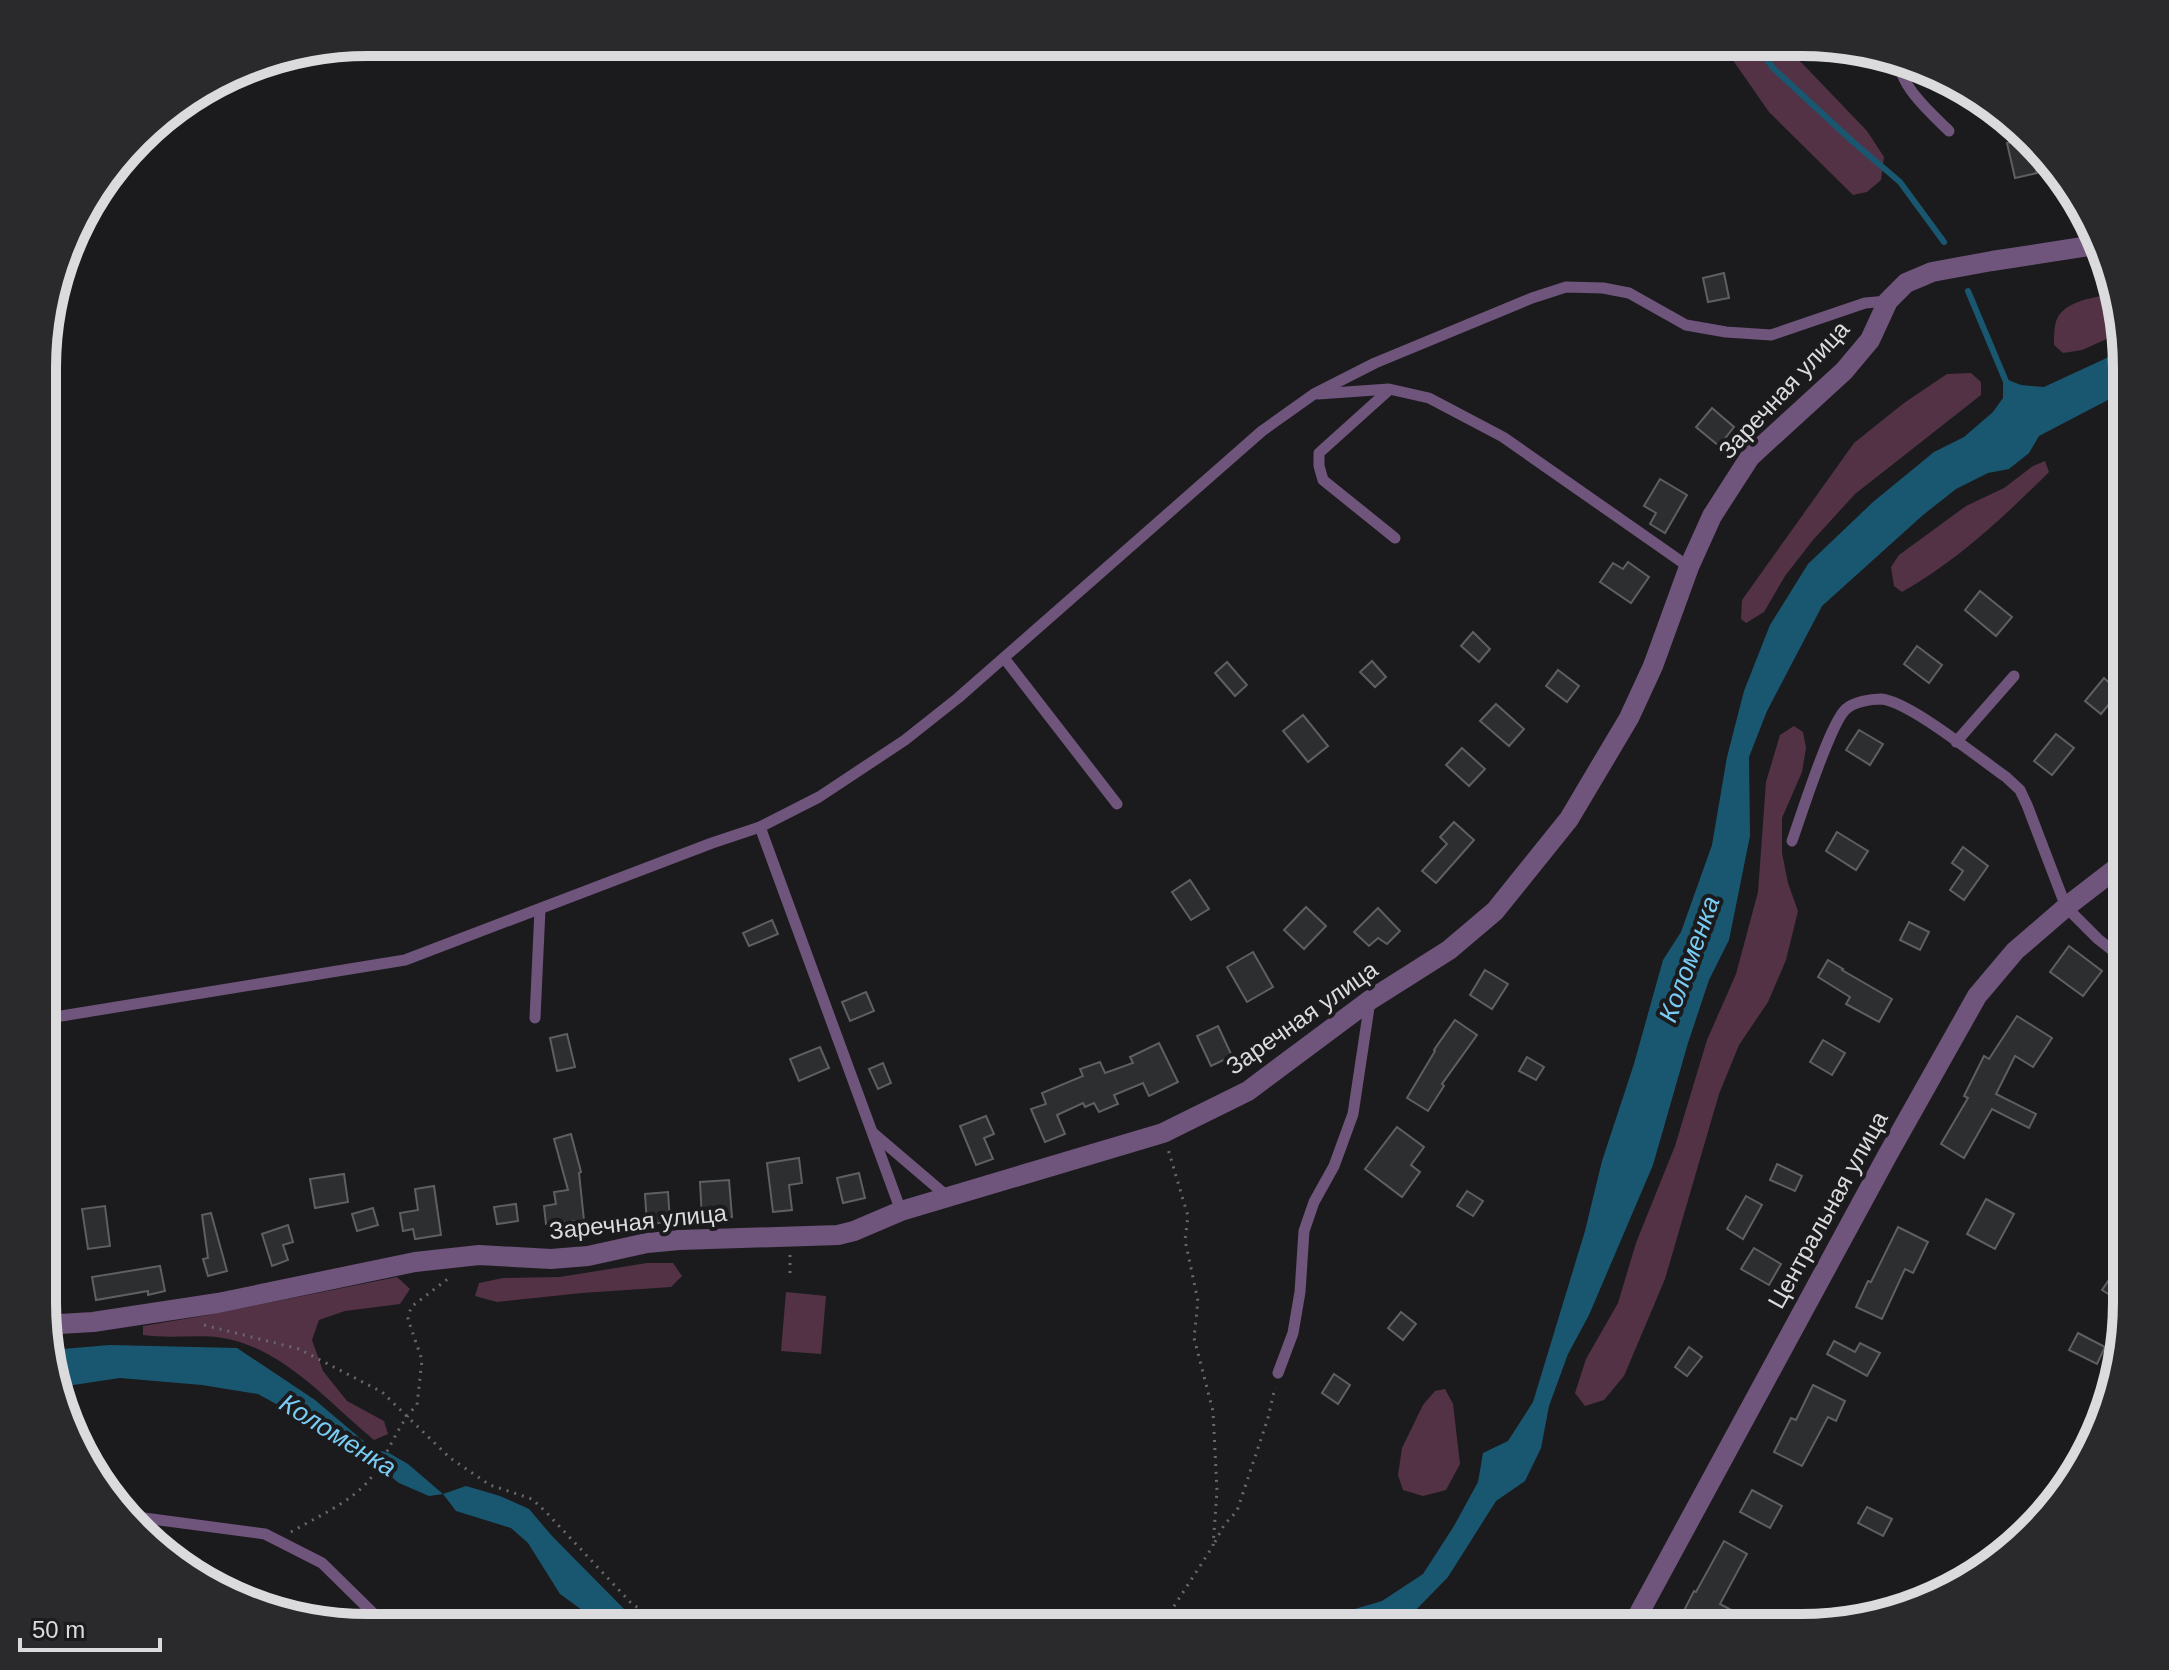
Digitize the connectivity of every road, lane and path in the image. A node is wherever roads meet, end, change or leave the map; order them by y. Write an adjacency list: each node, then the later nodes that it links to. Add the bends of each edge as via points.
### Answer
1 (1901, 73): 2 (lane, via 1909,89)
2 (1949, 131)
3 (2088, 246): 4 (street, Заречная улица, via 1932,272 1906,283)
4 (1888, 301): 6 (lane, via 1865,303 1771,335 1686,325 1629,293 1566,287 1375,363); 8 (street, Заречная улица, via 1870,340 1844,371 1750,457 1712,516)
5 (1389, 389): 6 (lane); 7 (lane, via 1319,453 1319,466 1323,480); 8 (lane, via 1429,398 1503,437)
6 (1314, 394): 9 (lane, via 1262,431)
7 (1395, 538)
8 (1689, 567): 19 (street, Заречная улица, via 1629,718 1569,819 1495,911 1449,950)
9 (1004, 658): 12 (lane); 13 (lane, via 905,740 819,797)
10 (2014, 676): 11 (lane)
11 (1956, 742): 14 (lane, via 1907,707 1883,699 1845,709 1833,728); 16 (lane, via 2020,790)
12 (1117, 804)
13 (760, 827): 17 (lane); 22 (lane)
14 (1792, 841)
15 (2113, 871): 16 (street, Центральная улица)
16 (2066, 907): 18 (lane); 37 (street, Центральная улица, via 2015,951 1977,996)
17 (540, 909): 20 (lane, via 405,960); 21 (lane)
18 (2113, 951)
19 (1370, 1000): 23 (street, Заречная улица, via 1248,1091); 29 (lane, via 1353,1114 1304,1231 1293,1333)
20 (56, 1017)
21 (535, 1018)
22 (873, 1132): 24 (lane); 25 (lane)
23 (1163, 1133): 24 (street, Заречная улица); 33 (path, via 1188,1216 1185,1240 1198,1301 1194,1338 1213,1411)
24 (949, 1198): 25 (street, Заречная улица)
25 (901, 1211): 26 (street, Заречная улица, via 838,1235 679,1240 551,1259)
26 (479, 1255): 27 (street, Заречная улица, via 415,1262 218,1303); 30 (path, via 411,1307 408,1319 422,1360 417,1405)
27 (57, 1324)
28 (198, 1324): 30 (path, via 299,1349 382,1392)
29 (1278, 1373): 33 (path, via 1237,1511)
30 (407, 1416): 32 (path, via 369,1481); 35 (path, via 450,1458 490,1485 532,1499 633,1605)
31 (142, 1518): 32 (lane)
32 (278, 1540): 34 (lane, via 322,1563)
33 (1213, 1546): 36 (path)
34 (374, 1614)
35 (650, 1614)
36 (1169, 1614)
37 (1639, 1614)

